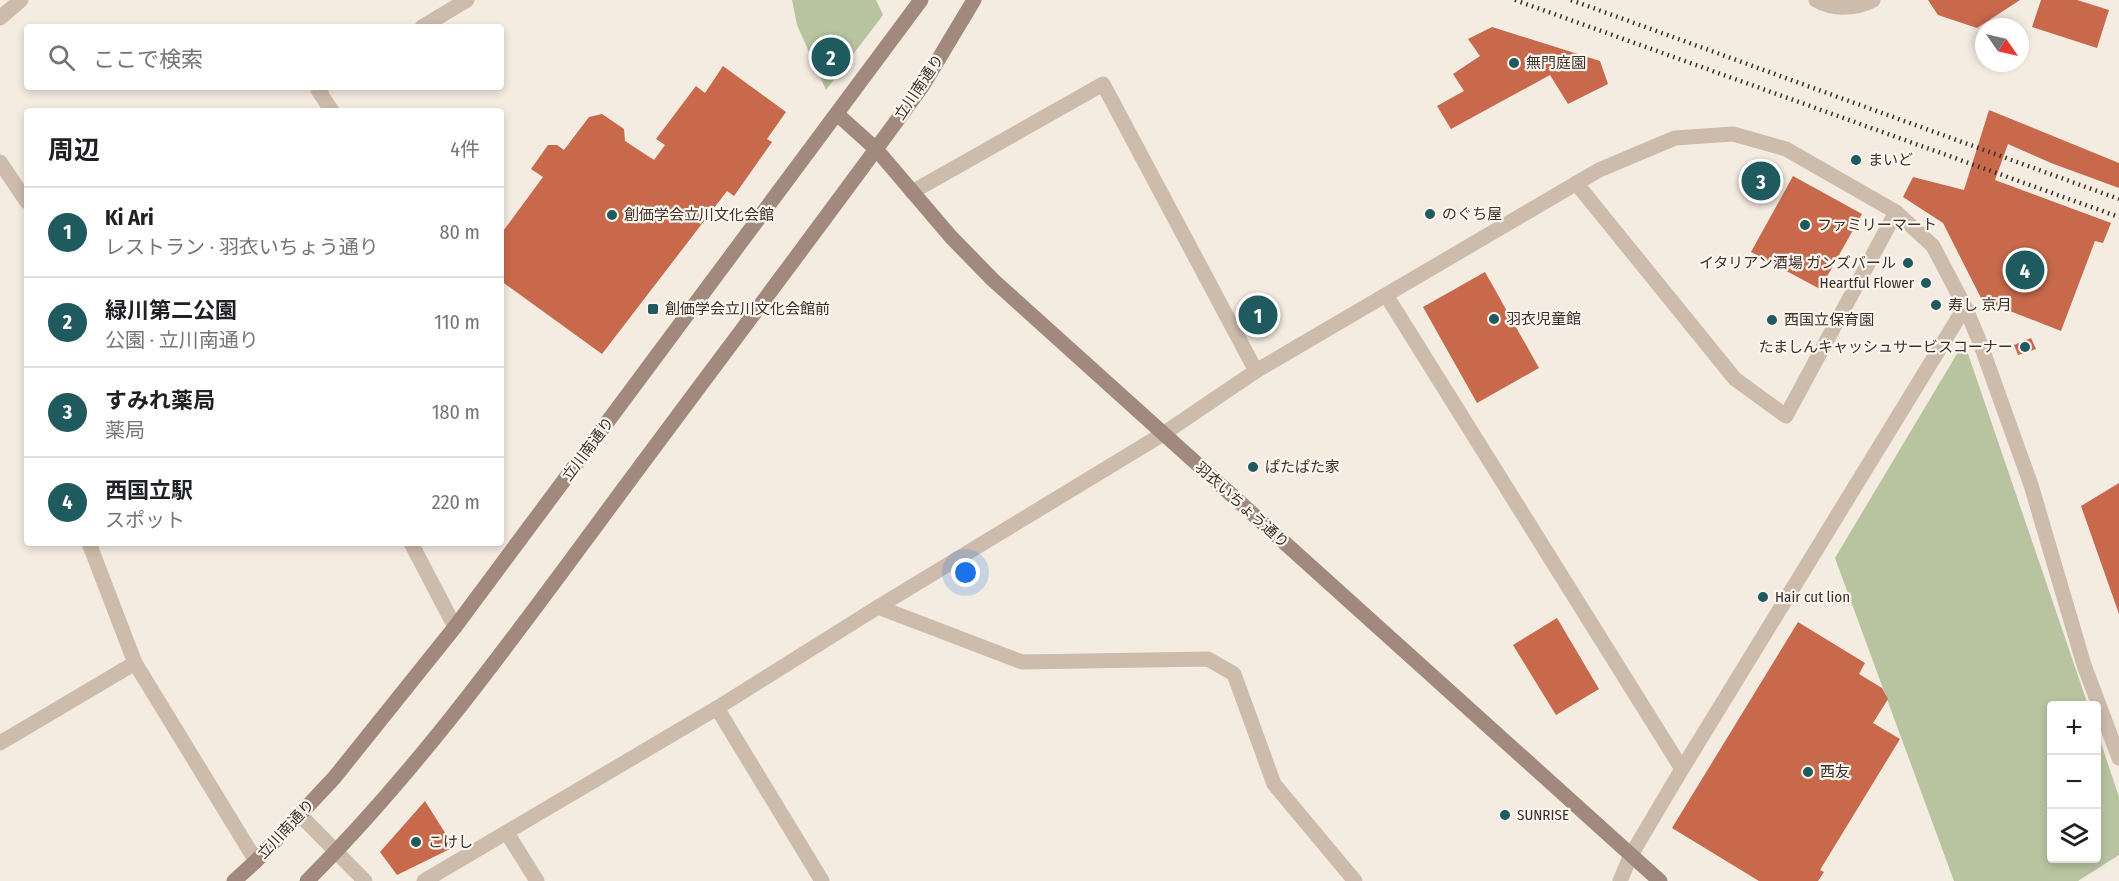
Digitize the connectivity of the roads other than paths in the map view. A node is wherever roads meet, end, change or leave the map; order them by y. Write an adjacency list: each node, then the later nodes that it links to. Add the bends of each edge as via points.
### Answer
1 (21, 0): 7 (street)
2 (467, 0): 8 (street)
3 (921, 0): 11 (street, 立川南通り)
4 (974, 0): 12 (street, 立川南通り, via 923,85)
5 (1816, 0): 6 (street, via 1847,8)
6 (1874, 0)
7 (0, 18)
8 (427, 24)
9 (318, 90): 10 (street)
10 (330, 108)
11 (837, 114): 12 (street, 羽衣いちょう通り); 25 (street, 立川南通り)
12 (876, 149): 15 (street, 羽衣いちょう通り); 33 (street, 立川南通り, via 497,659 413,765)
13 (0, 162): 16 (street)
14 (1576, 183): 17 (street, via 1675,138 1733,134 1786,149); 17 (street, via 1734,380 1786,416); 18 (street)
15 (912, 192): 20 (street, via 1103,84); 21 (street, 羽衣いちょう通り, via 993,280)
16 (24, 198)
17 (1896, 212): 19 (street, via 1933,246)
18 (1386, 295): 20 (street); 30 (street)
19 (1965, 307): 29 (street, via 2031,484 2084,665); 30 (street)
20 (1256, 371): 21 (street)
21 (1163, 434): 24 (street); 34 (street, 羽衣いちょう通り)
22 (90, 546): 26 (street)
23 (413, 546): 25 (street)
24 (878, 607): 27 (street); 42 (street, via 1022,662 1208,659 1226,669 1234,675 1274,784)
25 (455, 627): 31 (street, 立川南通り)
26 (135, 663): 28 (street); 35 (street)
27 (717, 708): 32 (street); 41 (street)
28 (0, 743)
29 (2119, 758)
30 (1682, 769): 34 (street)
31 (300, 815): 33 (street); 35 (street, 立川南通り)
32 (507, 833): 39 (street); 40 (street)
33 (336, 852): 37 (street, 立川南通り); 38 (street)
34 (1631, 855): 43 (street); 44 (street, 羽衣いちょう通り)
35 (256, 861): 36 (street, 立川南通り)
36 (234, 881)
37 (307, 881)
38 (365, 881)
39 (424, 881)
40 (537, 881)
41 (822, 881)
42 (1355, 881)
43 (1620, 881)
44 (1660, 881)

